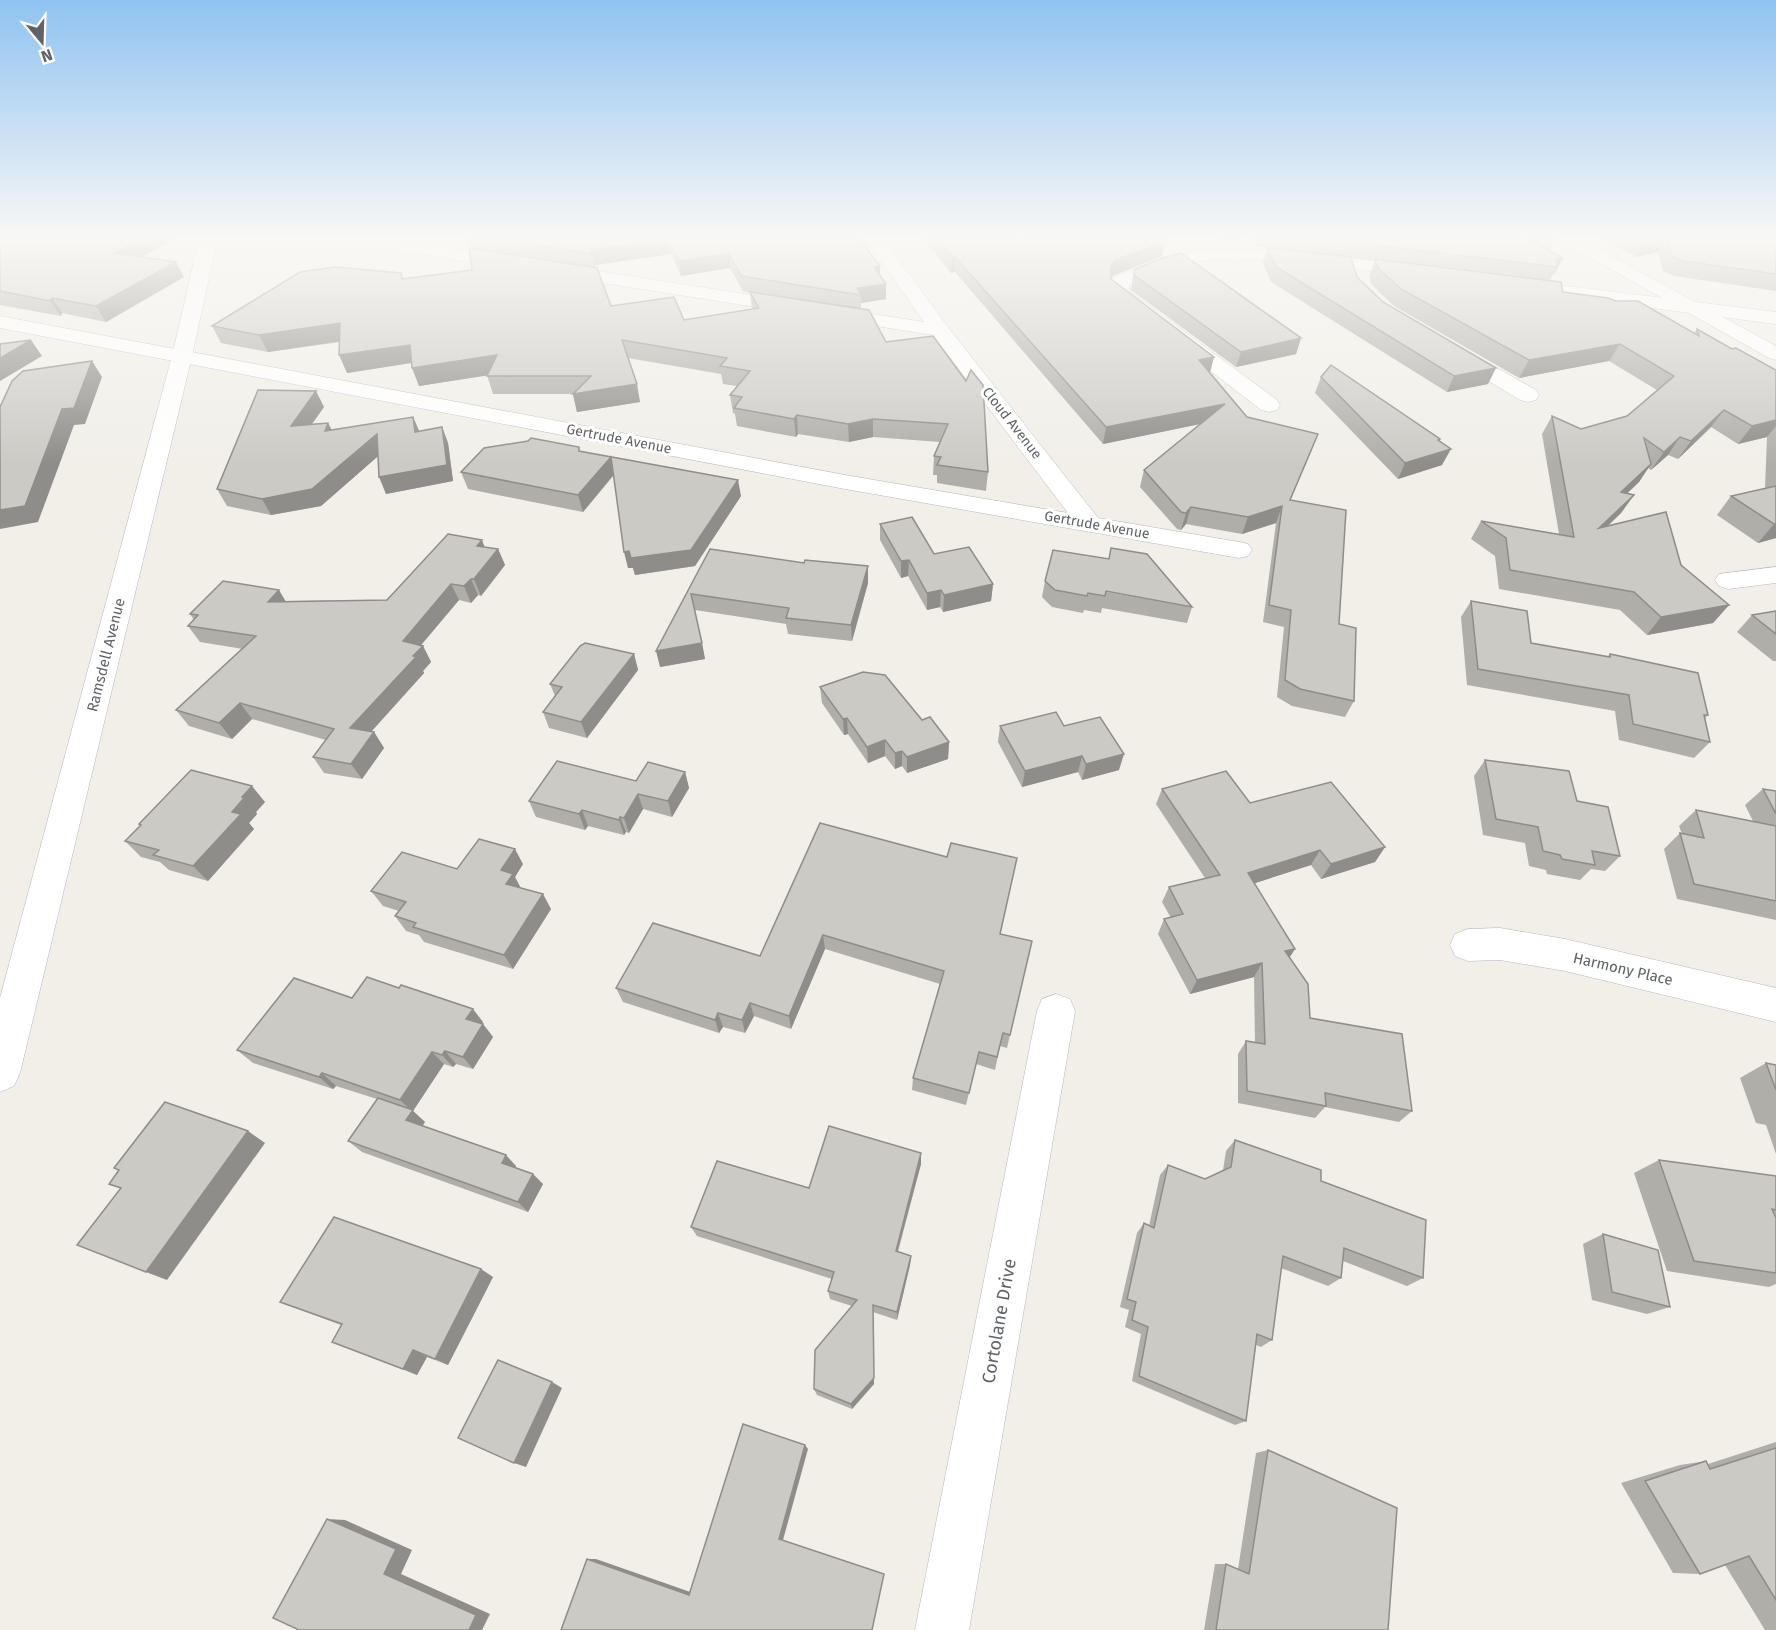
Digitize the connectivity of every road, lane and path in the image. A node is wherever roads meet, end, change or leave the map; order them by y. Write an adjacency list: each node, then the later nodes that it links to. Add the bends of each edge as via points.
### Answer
1 (192, 312): 12 (street, Ramsdell Avenue)
2 (825, 312): 9 (street)
3 (927, 312): 9 (street, Cloud Avenue)
4 (1145, 312): 14 (street)
5 (1699, 312): 11 (street)
6 (1726, 312): 7 (street)
7 (1776, 318)
8 (0, 322): 12 (street, Gertrude Avenue)
9 (940, 330): 15 (street, Cloud Avenue)
10 (1437, 342): 13 (street)
11 (1776, 354)
12 (182, 356): 15 (street, Gertrude Avenue, via 834,480); 22 (street, Ramsdell Avenue)
13 (1528, 395)
14 (1269, 405)
15 (1089, 523): 16 (street, Gertrude Avenue)
16 (1239, 550)
17 (1776, 575): 18 (street)
18 (1728, 580)
19 (1468, 945): 20 (street, Harmony Place, via 1500,944 1565,955)
20 (1776, 1005)
21 (1056, 1011): 23 (street, Cortolane Drive)
22 (0, 1073)
23 (942, 1630)

